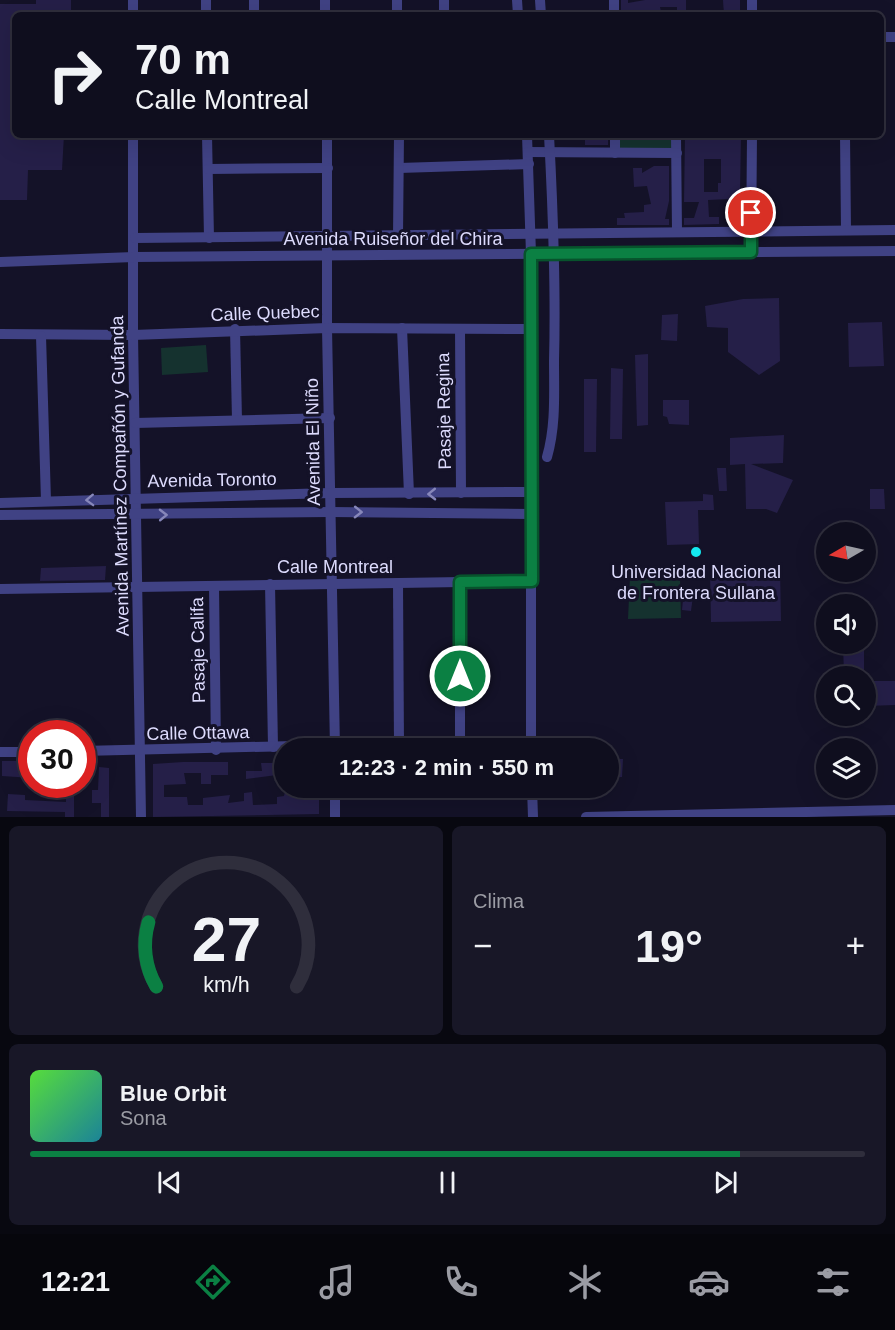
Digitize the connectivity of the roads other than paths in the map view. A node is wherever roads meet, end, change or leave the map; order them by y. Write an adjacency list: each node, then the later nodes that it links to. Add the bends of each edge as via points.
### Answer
1 (134, 138): 27 (street, Avenida Martínez Compañón y Gufanda)
2 (207, 138): 18 (street)
3 (327, 138): 16 (street, Avenida El Niño)
4 (399, 138): 17 (street)
5 (527, 138): 11 (street)
6 (549, 138): 12 (street)
7 (615, 138): 13 (street)
8 (676, 138): 14 (street)
9 (752, 138): 22 (street)
10 (845, 138): 19 (street)
11 (528, 152): 12 (street); 15 (street)
12 (550, 152): 13 (street); 24 (street)
13 (615, 153): 14 (street)
14 (677, 153): 21 (street)
15 (529, 164): 17 (street); 23 (street)
16 (328, 168): 18 (street); 26 (street, Avenida El Niño)
17 (399, 168): 25 (street)
18 (208, 169): 28 (street)
19 (846, 230): 20 (street); 22 (street)
20 (895, 230)
21 (677, 232): 22 (street); 24 (street)
22 (751, 232): 30 (street)
23 (531, 233): 24 (street); 25 (street); 31 (street)
24 (554, 233): 32 (street)
25 (398, 236): 26 (street)
26 (327, 237): 28 (street); 33 (street, Avenida El Niño)
27 (135, 238): 28 (street); 34 (street, Avenida Martínez Compañón y Gufanda)
28 (208, 238)
29 (895, 251): 30 (street, Avenida Ruiseñor del Chira)
30 (751, 252): 32 (street, Avenida Ruiseñor del Chira)
31 (531, 254): 32 (street, Avenida Ruiseñor del Chira); 33 (street, Avenida Ruiseñor del Chira); 40 (street)
32 (555, 255): 47 (street, via 553,437)
33 (326, 256): 34 (street, Avenida Ruiseñor del Chira); 36 (street, Avenida El Niño)
34 (134, 257): 35 (street, Avenida Ruiseñor del Chira); 42 (street, Avenida Martínez Compañón y Gufanda)
35 (0, 262)
36 (327, 328): 37 (street, Calle Quebec); 38 (street, Calle Quebec); 44 (street, Avenida El Niño)
37 (402, 328): 39 (street, Calle Quebec); 51 (street)
38 (235, 329): 42 (street, Calle Quebec); 45 (street)
39 (460, 329): 40 (street, Calle Quebec); 50 (street, Pasaje Regina)
40 (531, 329): 48 (street)
41 (0, 334): 43 (street, Calle Quebec)
42 (133, 335): 43 (street, Calle Quebec); 46 (street, Avenida Martínez Compañón y Gufanda)
43 (41, 336): 53 (street)
44 (330, 418): 45 (street); 49 (street, Avenida El Niño)
45 (237, 420): 46 (street)
46 (135, 423): 52 (street, Avenida Martínez Compañón y Gufanda)
47 (547, 457)
48 (532, 492): 50 (street, Avenida Toronto); 56 (street)
49 (330, 493): 51 (street, Avenida Toronto); 52 (street, Avenida Toronto); 55 (street, Avenida El Niño)
50 (461, 493): 51 (street, Avenida Toronto, one-way to 51)
51 (409, 494)
52 (138, 498): 53 (street, Avenida Toronto, one-way to 53); 58 (street, Avenida Martínez Compañón y Gufanda)
53 (46, 501): 54 (street, Avenida Toronto)
54 (0, 503)
55 (330, 512): 56 (street, Avenida Toronto, one-way to 56); 58 (street, Avenida Toronto, one-way to 55); 63 (street, Avenida El Niño)
56 (531, 514): 59 (street)
57 (0, 515): 58 (street, Avenida Toronto)
58 (137, 515): 65 (street, Avenida Martínez Compañón y Gufanda)
59 (532, 581): 60 (street, Calle Montreal); 70 (street)
60 (460, 582): 61 (street, Calle Montreal); 69 (street)
61 (398, 583): 63 (street, Calle Montreal); 68 (street)
62 (270, 584): 63 (street, Calle Montreal); 64 (street, Calle Montreal); 71 (street)
63 (332, 584): 67 (street, Avenida El Niño)
64 (214, 586): 65 (street, Calle Montreal); 72 (street, Pasaje Califa)
65 (139, 588): 66 (street, Calle Montreal); 74 (street, Avenida Martínez Compañón y Gufanda)
66 (0, 589)
67 (335, 738)
68 (399, 738)
69 (460, 738)
70 (531, 738)
71 (273, 747): 72 (street, Calle Ottawa)
72 (216, 750): 74 (street, Calle Ottawa)
73 (96, 751): 74 (street, Calle Ottawa)
74 (140, 751): 81 (street, Avenida Martínez Compañón y Gufanda)
75 (0, 752): 76 (street)
76 (18, 752)
77 (335, 798): 82 (street)
78 (532, 798): 83 (street)
79 (895, 810): 80 (street)
80 (797, 814): 85 (street)
81 (141, 817)
82 (335, 817)
83 (533, 817)
84 (586, 817): 85 (street)
85 (598, 817)

